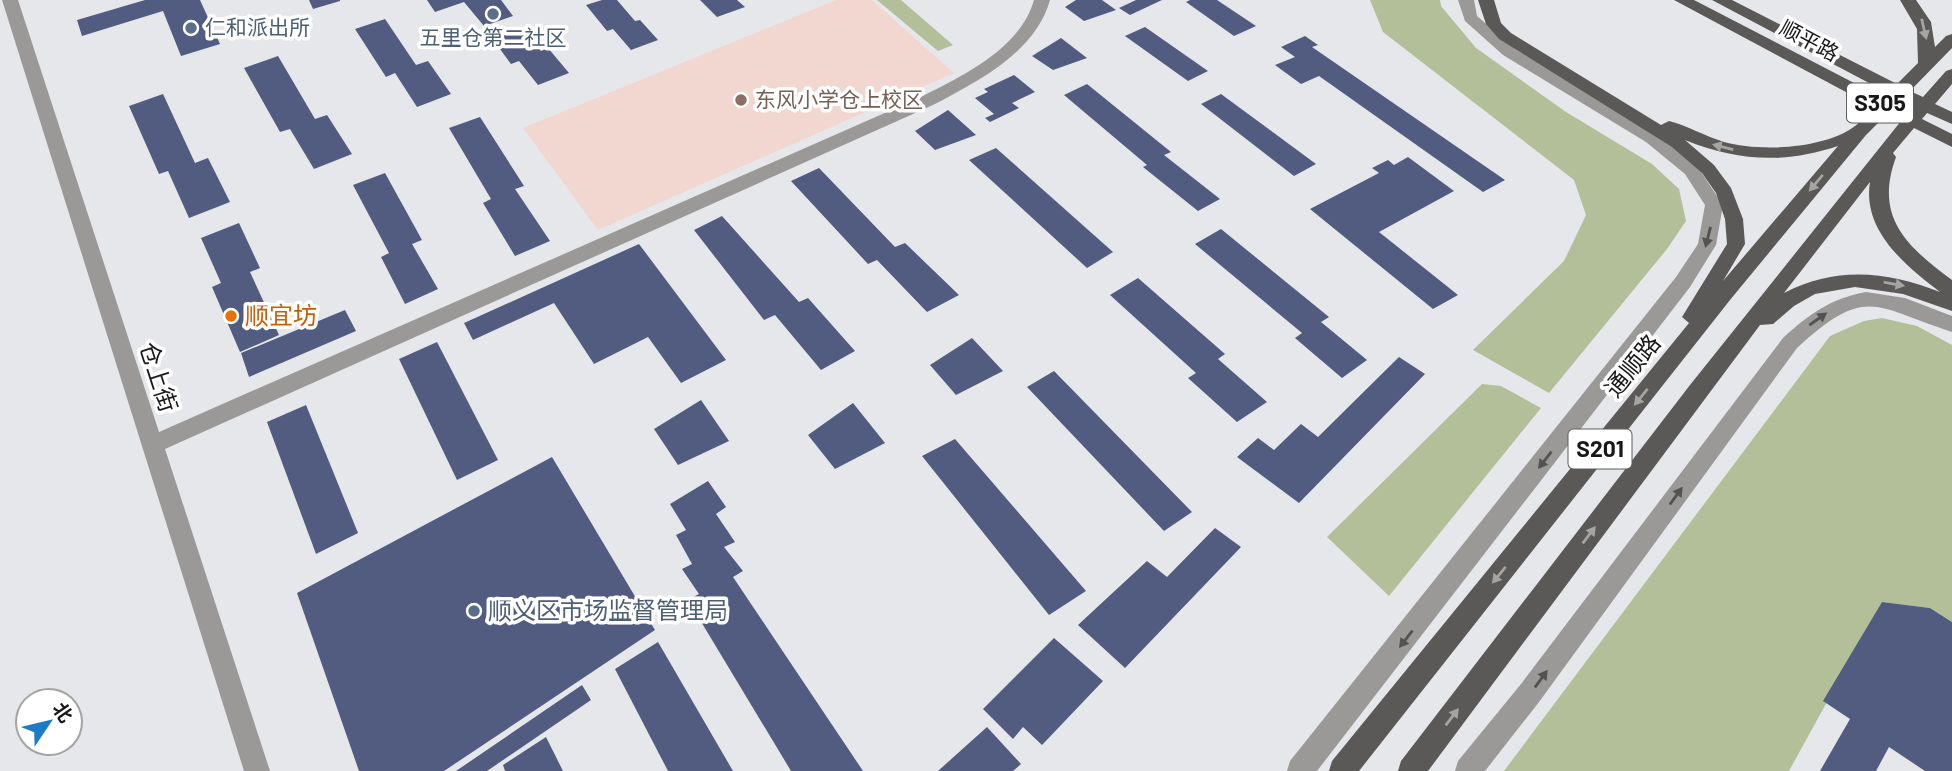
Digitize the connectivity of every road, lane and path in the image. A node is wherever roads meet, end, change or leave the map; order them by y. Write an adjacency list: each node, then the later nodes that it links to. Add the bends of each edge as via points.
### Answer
1 (10, 0): 23 (street, 仓上街)
2 (1042, 0): 23 (street, via 1026,31 993,64 936,96)
3 (1466, 0): 25 (street, one-way to 25, via 1470,18 1508,52 1652,138 1691,170 1714,205 1707,245 1649,326)
4 (1486, 0): 21 (main road, via 1494,24 1505,36 1678,143 1709,169 1725,192 1736,244)
5 (1496, 0): 15 (main road, one-way to 5, via 1822,148 1786,154 1752,154 1714,145 1665,124 1520,37 1506,23)
6 (1682, 0): 12 (main road, 顺平路 / S305)
7 (1723, 0): 14 (main road, 顺平路 / S305)
8 (1908, 0): 11 (main road, one-way to 11, via 1928,35)
9 (1665, 1): 12 (main road)
10 (1952, 39): 11 (main road, 通顺路 / S201)
11 (1926, 64): 15 (main road, 通顺路 / S201)
12 (1808, 66): 16 (main road, 顺平路 / S305)
13 (1952, 74): 17 (main road, S201)
14 (1952, 119)
15 (1860, 131): 21 (main road, 通顺路 / S201, one-way to 21)
16 (1952, 141)
17 (1891, 145): 18 (main road, via 1879,180 1878,200 1885,222 1909,256); 22 (main road, S201)
18 (1952, 290)
19 (1952, 304): 22 (main road, one-way to 19, via 1775,310 1812,287 1848,280 1900,284)
20 (1952, 324): 28 (street, one-way to 20, via 1790,343 1807,327 1840,303 1863,298 1891,300)
21 (1666, 366): 26 (main road, 通顺路 / S201, one-way to 26)
22 (1697, 391): 27 (main road, S201, one-way to 22)
23 (153, 445): 24 (street, 仓上街)
24 (257, 771)
25 (1300, 771)
26 (1342, 771)
27 (1411, 771)
28 (1468, 771)

